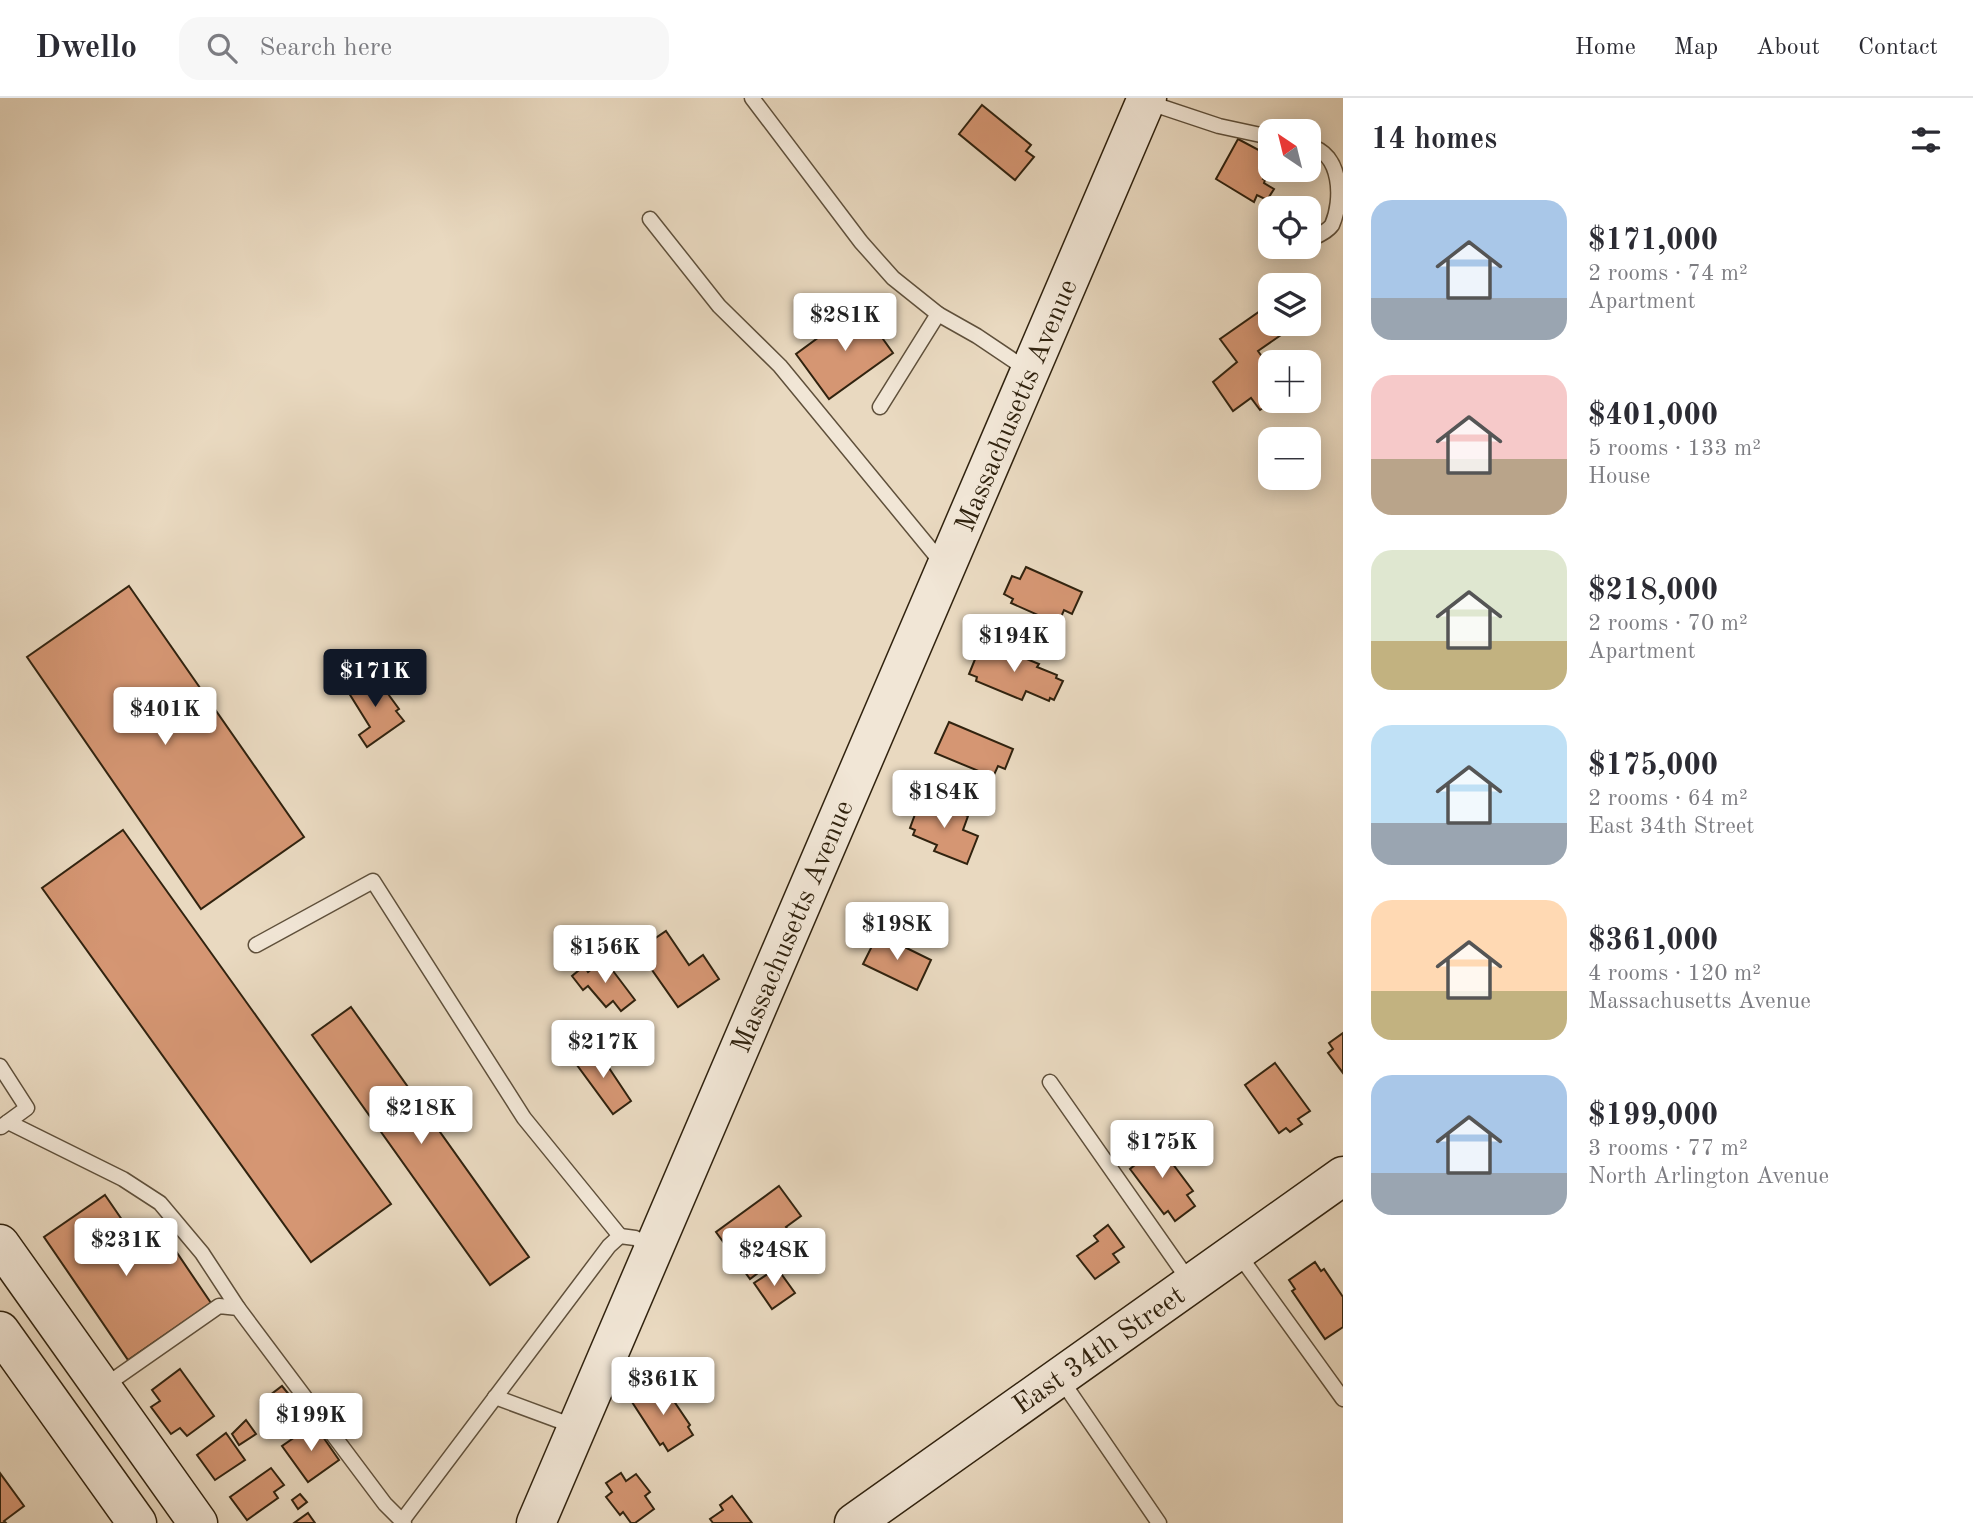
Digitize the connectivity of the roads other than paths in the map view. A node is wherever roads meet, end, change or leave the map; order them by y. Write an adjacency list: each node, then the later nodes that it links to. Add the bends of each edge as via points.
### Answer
1 (752, 98): 7 (lane, via 861,242 893,278)
2 (1146, 100): 3 (lane); 8 (main road, Massachusetts Avenue)
3 (1258, 134)
4 (1321, 152): 6 (lane, via 1340,178 1342,197 1330,228)
5 (650, 219): 10 (lane, via 719,306 780,366)
6 (1321, 233)
7 (938, 314): 8 (lane); 9 (lane)
8 (1030, 372): 10 (main road, Massachusetts Avenue)
9 (880, 407)
10 (946, 567): 16 (main road, Massachusetts Avenue)
11 (256, 945): 16 (lane, via 373,881 524,1118)
12 (0, 1066): 14 (lane, via 27,1108)
13 (1049, 1082): 19 (lane)
14 (4, 1125): 20 (lane, via 123,1180 160,1203 202,1253)
15 (1343, 1176): 18 (main road, East 34th Street)
16 (636, 1242): 24 (lane, via 609,1246); 26 (main road, Massachusetts Avenue)
17 (0, 1244): 23 (main road)
18 (1237, 1251): 19 (main road, East 34th Street); 25 (lane)
19 (1191, 1283): 22 (main road, East 34th Street)
20 (238, 1308): 23 (lane, via 219,1306); 27 (lane)
21 (0, 1331): 28 (main road)
22 (1060, 1377): 31 (main road, East 34th Street); 32 (lane)
23 (102, 1388): 29 (main road)
24 (495, 1397): 26 (lane); 27 (lane)
25 (1343, 1399)
26 (576, 1427): 30 (main road, Massachusetts Avenue)
27 (403, 1522)
28 (137, 1523)
29 (198, 1523)
30 (536, 1523)
31 (854, 1523)
32 (1159, 1523)

